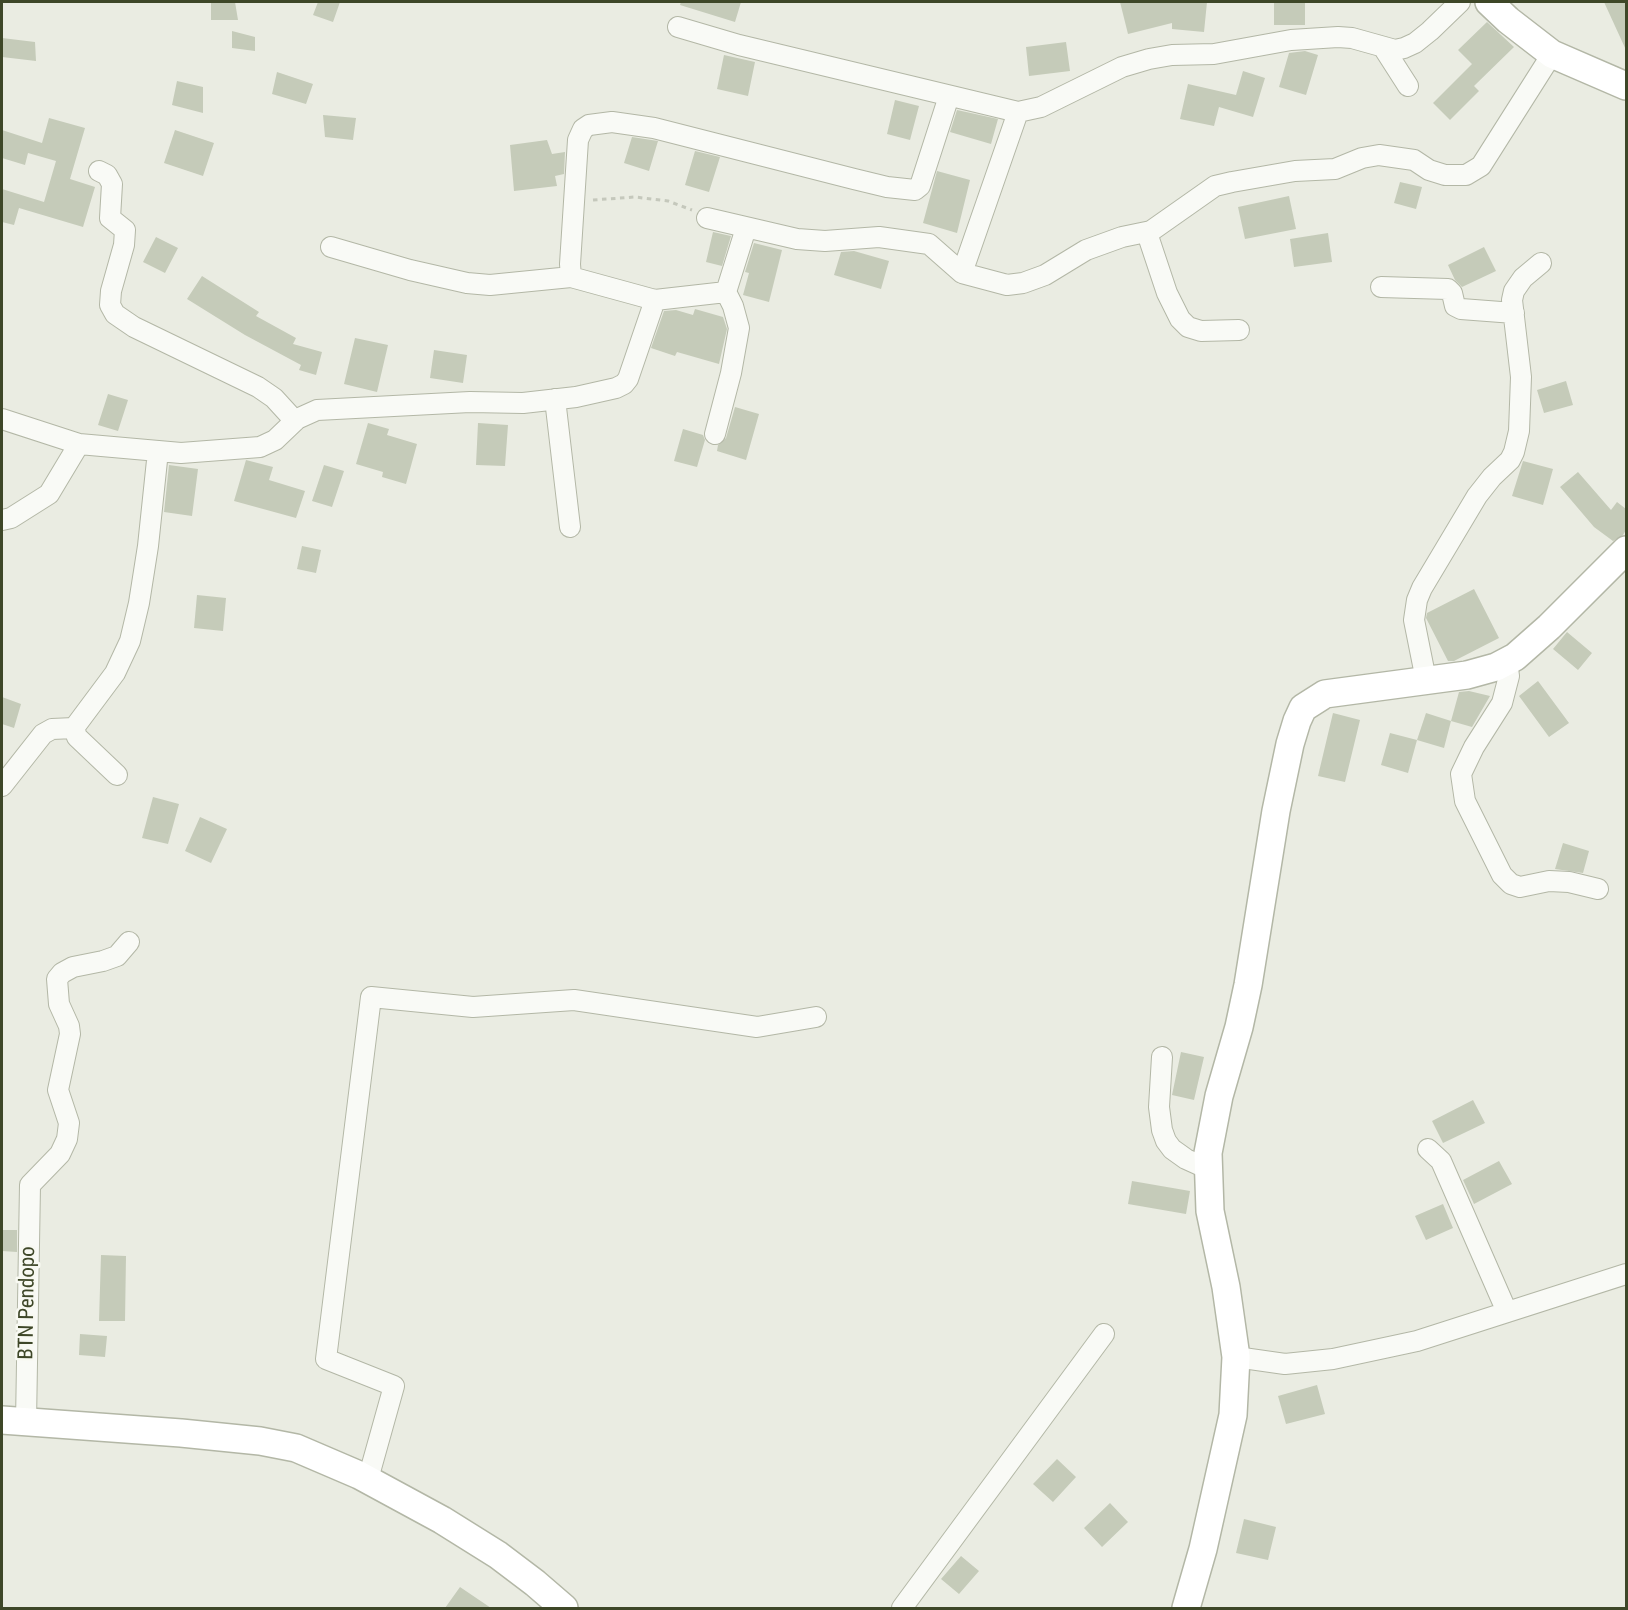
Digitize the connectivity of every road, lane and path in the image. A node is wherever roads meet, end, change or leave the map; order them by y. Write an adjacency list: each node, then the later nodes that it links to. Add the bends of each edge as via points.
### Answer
1 (1460, 2): 4 (street, via 1415,43 1395,50)
2 (1490, 2): 5 (street)
3 (678, 27): 8 (street)
4 (1383, 47): 6 (street); 9 (street, via 1338,37 1149,59 1122,67 1041,107)
5 (1552, 54): 7 (street); 14 (street, via 1481,166 1466,175 1439,174 1414,160 1389,155 1370,156 1335,169 1295,171 1215,186)
6 (1408, 86)
7 (1626, 86)
8 (949, 96): 9 (street); 11 (street, via 920,186 915,190 865,182 654,128 612,122 583,129 578,141)
9 (1018, 112): 17 (street)
10 (99, 171): 26 (street, via 112,184 110,218 125,230 111,291 110,305 115,314 258,387)
11 (573, 202): 12 (path, via 635,197 686,206); 18 (street)
12 (707, 218): 13 (street)
13 (746, 228): 17 (street, via 825,241 879,237 914,240 929,244); 20 (street)
14 (1147, 233): 17 (street, via 1086,250 1023,284 1007,285); 23 (street, via 1180,319 1201,331)
15 (332, 247): 18 (street, via 466,283 490,285)
16 (1541, 263): 22 (street, via 1514,291)
17 (962, 273)
18 (571, 277): 21 (street)
19 (1381, 287): 22 (street, via 1448,289 1455,306 1461,309)
20 (726, 292): 21 (street); 27 (street, via 740,328)
21 (655, 300): 24 (street, via 624,384)
22 (1514, 313): 34 (street, via 1521,376 1518,442 1510,460 1472,503 1417,600 1414,620)
23 (1239, 330)
24 (555, 399): 26 (street, via 339,408 317,410); 31 (street)
25 (2, 419): 28 (street)
26 (295, 421): 29 (street, via 275,440 260,447)
27 (715, 434)
28 (79, 444): 29 (street); 30 (street, via 49,494 20,514)
29 (158, 451): 35 (street, via 148,546 130,641 115,673)
30 (2, 520)
31 (570, 527)
32 (1626, 550): 33 (street, via 1524,651)
33 (1507, 661): 34 (street, via 1467,675); 38 (street, via 1509,676 1502,703 1461,774 1465,801 1502,875 1511,884 1520,887 1559,881)
34 (1426, 680): 43 (street, via 1325,694 1303,708 1297,721 1274,821 1248,984 1212,1129)
35 (74, 728): 36 (street, via 77,737); 37 (street, via 52,729 43,735)
36 (117, 775)
37 (2, 786)
38 (1598, 889)
39 (129, 942): 48 (street, BTN Pendopo, via 117,956 74,967 57,979 59,1004 70,1034 58,1090 69,1123 60,1154 30,1185)
40 (816, 1017): 49 (street, via 757,1027 574,999 473,1006 371,997 326,1359 394,1386)
41 (1162, 1057): 43 (street, via 1159,1107 1166,1141 1186,1159)
42 (1428, 1149): 45 (street, via 1441,1161)
43 (1208, 1169): 47 (street, via 1210,1211)
44 (1626, 1274): 45 (street)
45 (1507, 1312): 47 (street, via 1417,1341 1333,1359 1285,1364)
46 (1104, 1334): 51 (street)
47 (1236, 1358): 52 (street, via 1233,1415)
48 (14, 1421): 49 (street, via 260,1441 296,1448)
49 (368, 1479): 50 (street, via 498,1555)
50 (564, 1608)
51 (902, 1608)
52 (1186, 1608)

